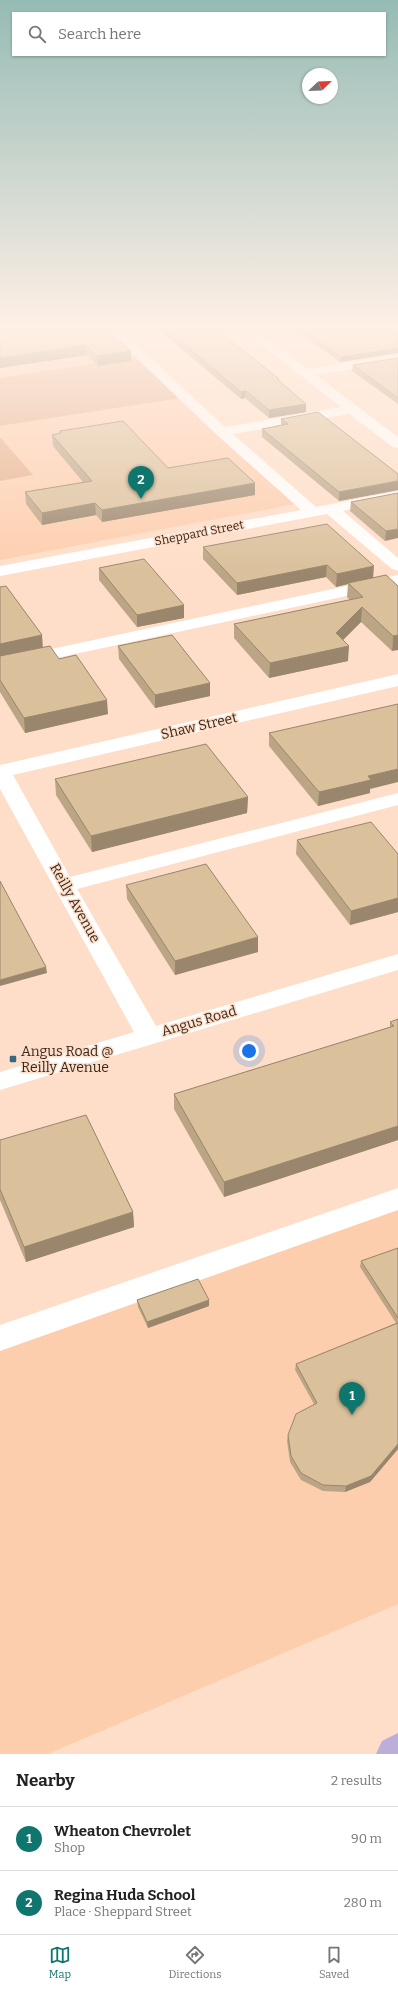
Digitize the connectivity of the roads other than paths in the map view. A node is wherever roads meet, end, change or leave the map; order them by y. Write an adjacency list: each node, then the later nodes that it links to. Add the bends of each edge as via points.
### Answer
1 (198, 410): 4 (street)
2 (347, 410): 4 (street)
3 (353, 410): 5 (street)
4 (222, 432): 8 (street)
5 (398, 444)
6 (398, 496): 7 (street, Sheppard Street)
7 (331, 509): 8 (street, Sheppard Street); 9 (street)
8 (313, 512): 10 (street, Sheppard Street)
9 (398, 566)
10 (0, 571)
11 (398, 580): 12 (street)
12 (0, 665)
13 (398, 680): 14 (street, Shaw Street)
14 (0, 772): 16 (street, Reilly Avenue)
15 (398, 799): 16 (street)
16 (65, 885): 18 (street, Reilly Avenue)
17 (398, 962): 18 (street, Angus Road)
18 (149, 1036): 19 (street, Angus Road)
19 (0, 1081)
20 (398, 1199): 21 (street)
21 (0, 1338)
22 (398, 1752): 23 (main road)
23 (395, 1754)

